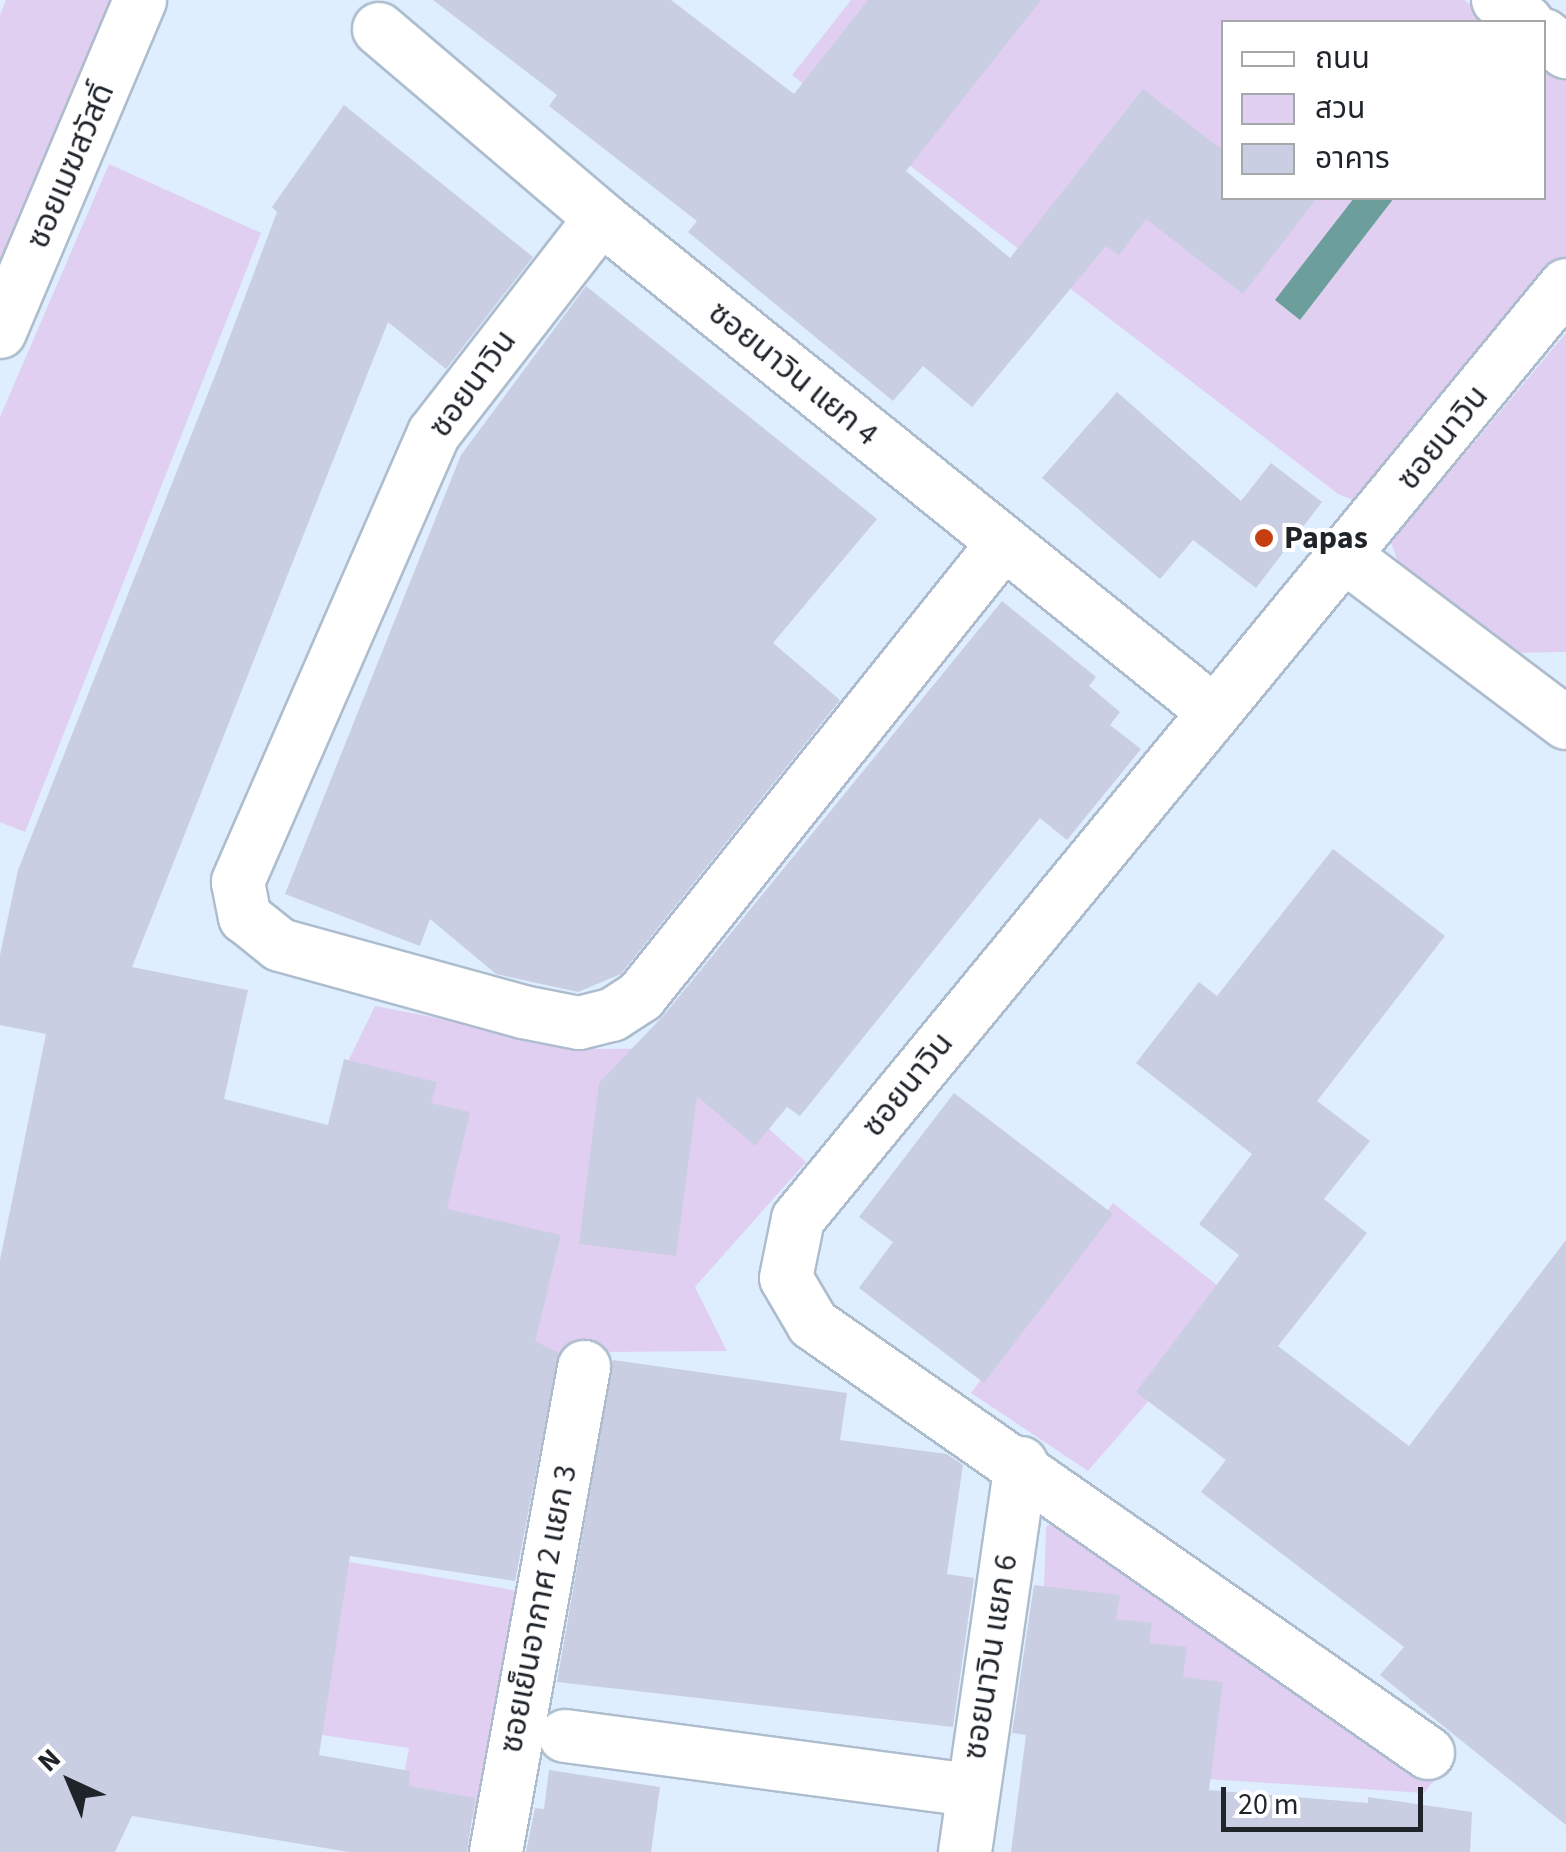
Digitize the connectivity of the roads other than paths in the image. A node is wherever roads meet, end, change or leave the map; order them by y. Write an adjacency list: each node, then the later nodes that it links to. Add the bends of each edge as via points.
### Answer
1 (140, 0): 9 (street, ซอยเมฆสวัสดิ์)
2 (1498, 0): 3 (street)
3 (1524, 20)
4 (379, 29): 7 (street, ซอยนาวิน แยก 4)
5 (1546, 37): 6 (street)
6 (1566, 52)
7 (601, 218): 10 (street, ซอยนาวิน แยก 4); 10 (street, ซอยนาวิน, via 434,433 238,882 245,916 280,945 523,1012 579,1023 612,1015 641,996)
8 (1566, 285): 11 (street, ซอยนาวิน)
9 (0, 332)
10 (1003, 544): 12 (street, ซอยนาวิน แยก 4)
11 (1347, 558): 12 (street, ซอยนาวิน); 13 (street)
12 (1213, 712): 15 (street, ซอยนาวิน, via 798,1220 786,1278 814,1324)
13 (1566, 724)
14 (584, 1366): 19 (street, ซอยเย็นอากาศ 2 แยก 3)
15 (1020, 1463): 17 (street, ซอยนาวิน); 18 (street, ซอยนาวิน แยก 6)
16 (566, 1736): 18 (street)
17 (1428, 1753)
18 (972, 1790): 20 (street, ซอยนาวิน แยก 6)
19 (496, 1852)
20 (965, 1852)

